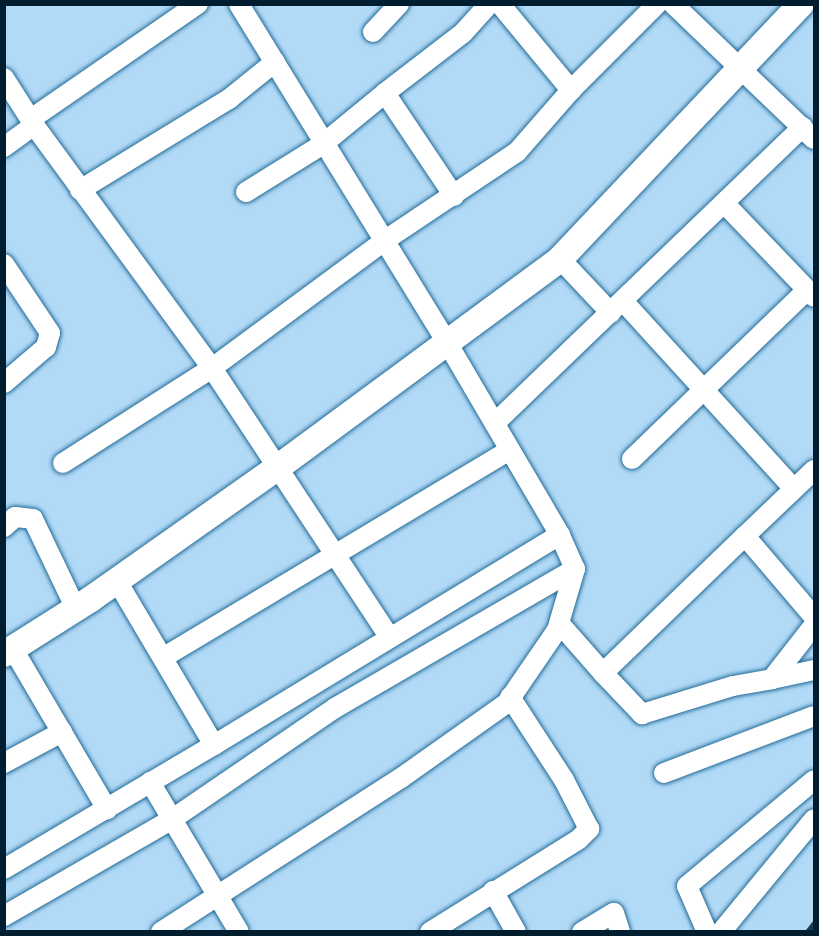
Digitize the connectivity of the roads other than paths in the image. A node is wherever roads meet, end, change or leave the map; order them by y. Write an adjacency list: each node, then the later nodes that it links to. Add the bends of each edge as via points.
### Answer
1 (198, 4): 15 (street)
2 (239, 4): 10 (street)
3 (399, 4): 9 (street)
4 (489, 4): 14 (street, via 463,33)
5 (501, 4): 13 (street)
6 (657, 4): 13 (street)
7 (673, 4): 11 (street)
8 (801, 4): 11 (street)
9 (374, 32)
10 (275, 62): 17 (street); 19 (street, via 229,99)
11 (742, 68): 16 (street); 24 (street)
12 (4, 78): 15 (street)
13 (571, 90): 21 (street, via 517,152)
14 (385, 93): 17 (street); 21 (street)
15 (32, 122): 18 (street); 19 (street)
16 (809, 133): 22 (street)
17 (323, 144): 20 (street); 23 (street)
18 (4, 147)
19 (80, 190): 29 (street)
20 (246, 192)
21 (454, 196): 23 (street)
22 (724, 203): 26 (street); 27 (street)
23 (384, 241): 28 (street); 29 (street)
24 (560, 260): 27 (street); 28 (street)
25 (4, 264): 30 (street, via 50,333 46,347)
26 (811, 293): 31 (street)
27 (617, 307): 31 (street); 32 (street)
28 (448, 344): 32 (street); 36 (street)
29 (212, 368): 35 (street); 36 (street)
30 (4, 383)
31 (705, 389): 34 (street); 38 (street)
32 (495, 423): 33 (street)
33 (510, 450): 40 (street); 42 (street)
34 (632, 459)
35 (63, 463)
36 (276, 468): 42 (street); 44 (street)
37 (814, 470): 38 (street)
38 (794, 489): 41 (street)
39 (4, 527): 45 (street, via 15,517 33,519)
40 (560, 535): 43 (street); 49 (street)
41 (745, 536): 46 (street); 53 (street)
42 (334, 555): 49 (street); 51 (street)
43 (575, 569): 47 (street); 65 (street, via 335,708)
44 (117, 581): 45 (street); 51 (street)
45 (76, 609): 50 (street)
46 (814, 617)
47 (560, 624): 53 (street); 55 (street)
48 (814, 625): 54 (street)
49 (390, 638): 58 (street)
50 (9, 652): 57 (street)
51 (164, 657): 58 (street)
52 (814, 670): 54 (street)
53 (603, 673): 54 (street, via 642,714 733,686)
54 (772, 679)
55 (510, 698): 67 (street, via 564,780 589,829 578,840); 68 (street, via 401,778)
56 (814, 716): 60 (street)
57 (62, 732): 59 (street); 63 (street)
58 (214, 745): 62 (street)
59 (4, 763)
60 (664, 773)
61 (814, 780): 76 (street, via 687,886)
62 (150, 782): 63 (street); 65 (street)
63 (107, 809): 66 (street)
64 (814, 819): 77 (street)
65 (171, 820): 68 (street); 69 (street)
66 (4, 869)
67 (493, 891): 72 (street); 73 (street)
68 (217, 897): 70 (street); 71 (street)
69 (4, 916)
70 (161, 932)
71 (239, 932)
72 (430, 932)
73 (516, 932)
74 (582, 932): 75 (street, via 614,914)
75 (621, 932)
76 (707, 932)
77 (720, 932)

